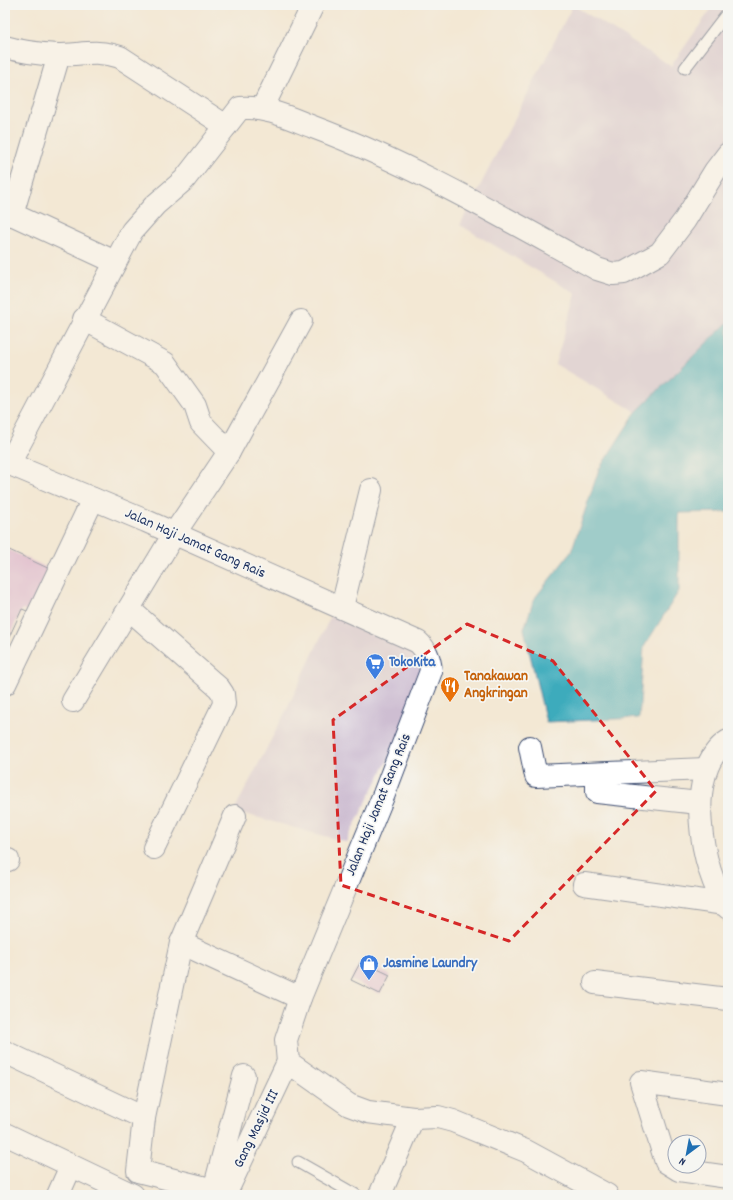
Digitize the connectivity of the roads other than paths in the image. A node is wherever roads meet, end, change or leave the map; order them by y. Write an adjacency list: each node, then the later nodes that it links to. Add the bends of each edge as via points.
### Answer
1 (312, 5): 6 (street)
2 (728, 12): 5 (lane)
3 (5, 47): 4 (street, via 24,52)
4 (59, 55): 7 (street, via 108,52 120,57); 9 (street)
5 (685, 68)
6 (262, 109): 7 (street, via 238,109); 8 (street, via 332,134 428,177 596,269 613,274 624,273 660,253)
7 (226, 126): 10 (street, via 184,180 155,205 132,231)
8 (728, 154)
9 (8, 213): 10 (street)
10 (115, 262): 11 (street)
11 (84, 319): 13 (street, via 165,363 196,405 201,423); 14 (street)
12 (301, 321): 13 (street)
13 (229, 452): 17 (street)
14 (7, 463): 16 (street, Jalan Haji Jamat Gang Rais)
15 (371, 490): 18 (street)
16 (93, 499): 17 (street, Jalan Haji Jamat Gang Rais); 20 (street)
17 (174, 534): 18 (street, Jalan Haji Jamat Gang Rais); 19 (street)
18 (342, 607): 33 (street, Jalan Haji Jamat Gang Rais, via 418,642 428,655 431,670 384,794)
19 (129, 609): 21 (street); 28 (street, via 219,688 225,699)
20 (5, 684)
21 (73, 701)
22 (728, 741): 24 (street, via 720,746)
23 (530, 747): 25 (street, via 536,776)
24 (706, 769): 25 (street); 26 (street)
25 (597, 774): 26 (street, via 597,792)
26 (699, 803): 30 (street, via 709,868)
27 (235, 816): 31 (street)
28 (154, 848)
29 (584, 884): 30 (street)
30 (726, 906)
31 (181, 943): 33 (street); 39 (street)
32 (595, 983): 34 (street)
33 (300, 998): 36 (street, Jalan Haji Jamat Gang Rais, via 286,1040)
34 (728, 999)
35 (5, 1052): 39 (street)
36 (288, 1062): 40 (street, via 349,1105 368,1112); 50 (street, Gang Masjid III)
37 (244, 1076): 44 (street, via 214,1190)
38 (728, 1094): 45 (street, via 641,1082 666,1162 679,1170)
39 (144, 1118): 44 (street)
40 (413, 1118): 46 (street, via 438,1117 472,1128 526,1151); 52 (street)
41 (6, 1136): 43 (street)
42 (298, 1162): 51 (lane)
43 (72, 1166): 47 (street); 48 (street)
44 (138, 1171): 49 (street)
45 (728, 1177)
46 (601, 1194)
47 (58, 1195)
48 (133, 1195)
49 (138, 1195)
50 (225, 1195)
51 (356, 1195)
52 (380, 1195)

